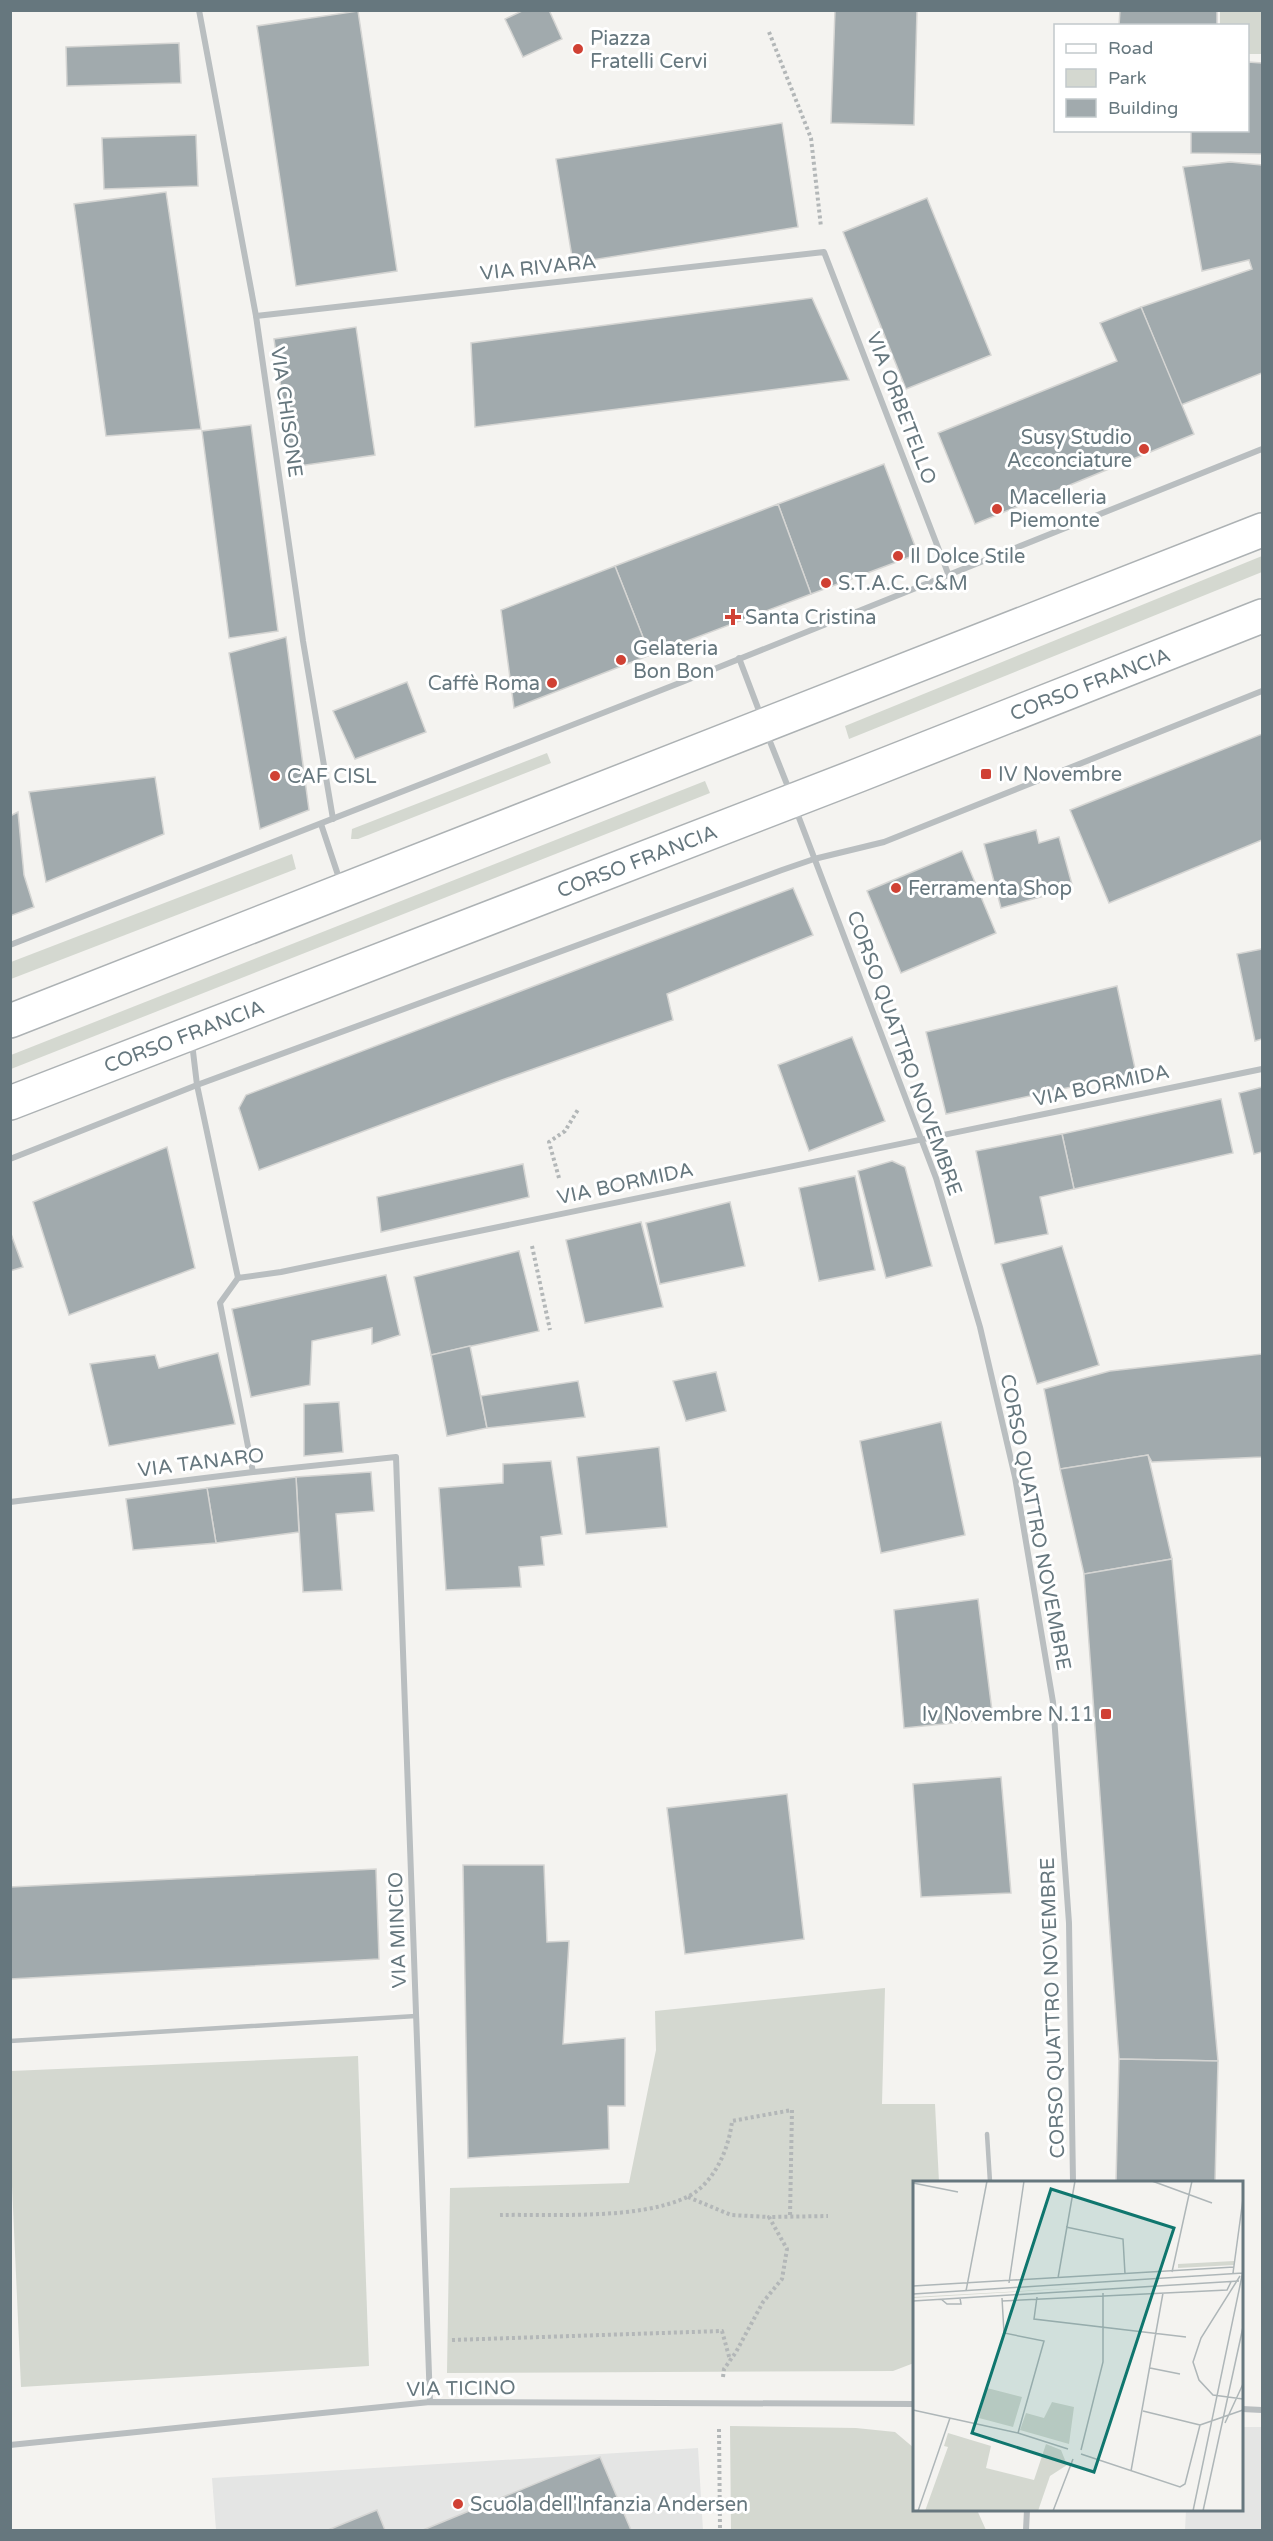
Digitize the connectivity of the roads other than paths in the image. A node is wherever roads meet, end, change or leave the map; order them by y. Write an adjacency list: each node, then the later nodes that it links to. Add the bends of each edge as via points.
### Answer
1 (199, 10): 3 (street, VIA CHISONE)
2 (824, 252): 3 (street, VIA RIVARA); 6 (street, VIA ORBETELLO)
3 (256, 316): 12 (street, VIA CHISONE)
4 (1263, 449): 6 (street)
5 (1263, 530): 10 (main road)
6 (949, 576): 8 (street)
7 (1263, 616): 11 (main road, CORSO FRANCIA)
8 (739, 658): 10 (street, CORSO QUATTRO NOVEMBRE); 12 (street)
9 (1263, 691): 14 (street, via 884,842)
10 (764, 726): 11 (street, CORSO QUATTRO NOVEMBRE); 15 (main road)
11 (793, 801): 14 (street, CORSO QUATTRO NOVEMBRE); 18 (main road, CORSO FRANCIA)
12 (333, 819): 13 (street)
13 (321, 824): 15 (street); 16 (street)
14 (814, 859): 20 (street); 22 (street, CORSO QUATTRO NOVEMBRE)
15 (343, 890): 17 (main road)
16 (10, 945)
17 (10, 1021)
18 (191, 1034): 20 (street); 21 (main road, CORSO FRANCIA)
19 (1263, 1069): 22 (street, VIA BORMIDA)
20 (197, 1085): 23 (street); 24 (street)
21 (10, 1104)
22 (921, 1139): 24 (street, VIA BORMIDA); 32 (street, CORSO QUATTRO NOVEMBRE, via 980,1327 1015,1477 1053,1702 1069,1923)
23 (10, 1159)
24 (238, 1278): 26 (street, via 220,1303)
25 (396, 1457): 26 (street, VIA TANARO); 28 (street, VIA MINCIO)
26 (254, 1472): 27 (street, VIA TANARO)
27 (10, 1502)
28 (416, 2016): 29 (lane); 33 (street, VIA MINCIO)
29 (10, 2041)
30 (987, 2134): 31 (lane)
31 (990, 2181)
32 (1073, 2181)
33 (430, 2402): 34 (street, VIA TICINO); 37 (street, VIA TICINO)
34 (913, 2404)
35 (1243, 2409): 36 (street)
36 (1263, 2410)
37 (10, 2445)
38 (1027, 2511): 39 (street)
39 (1026, 2530)

